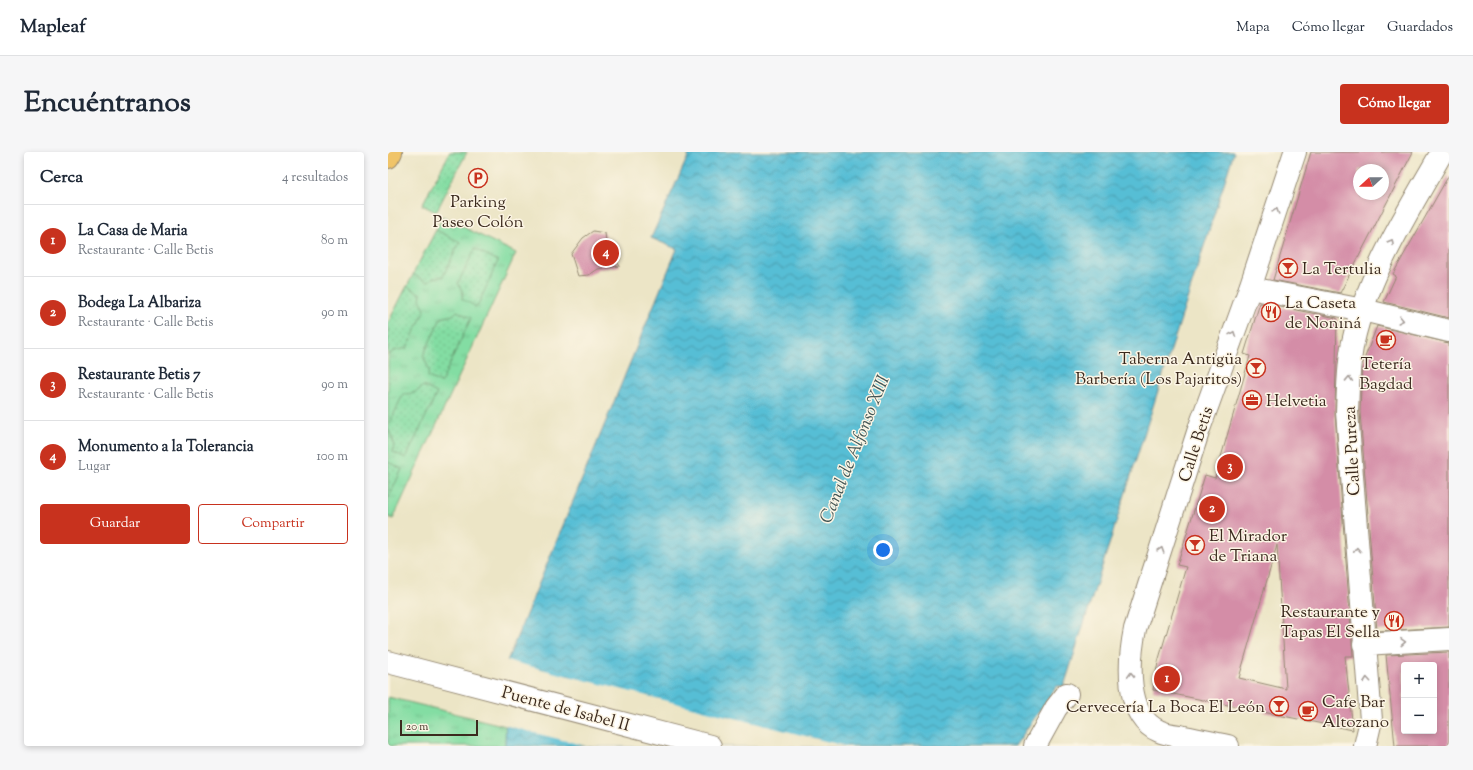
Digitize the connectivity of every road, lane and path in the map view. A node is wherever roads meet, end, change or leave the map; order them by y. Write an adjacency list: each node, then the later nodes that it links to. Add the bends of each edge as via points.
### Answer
1 (391, 152): 4 (main road)
2 (1295, 152): 5 (street, Calle Betis, one-way to 2)
3 (1442, 152): 6 (street, Calle Pureza, one-way to 3, via 1388,248)
4 (388, 157)
5 (1250, 288): 6 (street); 14 (street, Calle Betis, one-way to 5, via 1160,732 1146,722 1136,704 1131,676 1131,650 1199,430)
6 (1363, 310): 7 (street, one-way to 7); 9 (street, Calle Pureza, one-way to 6, via 1347,412 1349,368)
7 (1449, 331)
8 (1449, 639): 9 (street, one-way to 8)
9 (1364, 644): 15 (street, Calle Pureza, one-way to 9, via 1371,720)
10 (388, 662): 12 (street, Puente de Isabel II)
11 (1067, 694): 13 (street, via 1056,708)
12 (710, 746)
13 (1035, 746)
14 (1228, 746)
15 (1365, 746)

